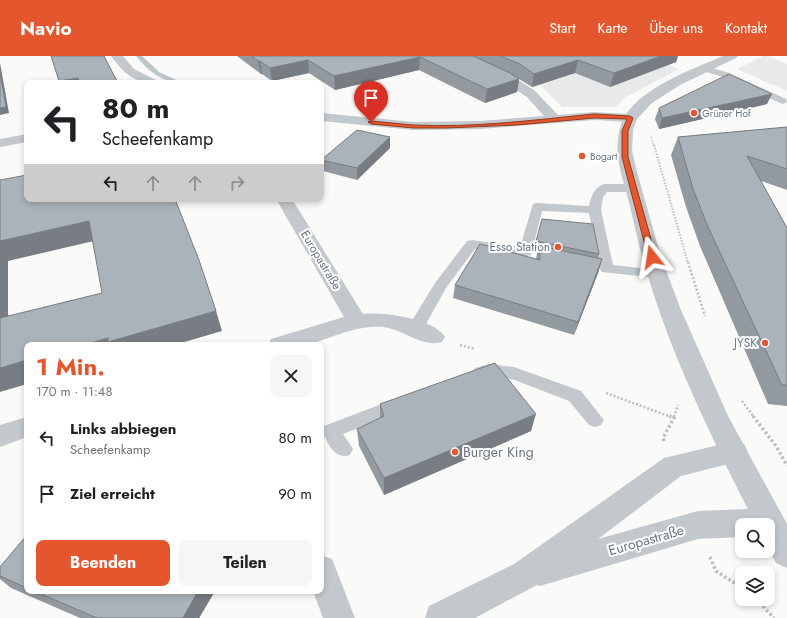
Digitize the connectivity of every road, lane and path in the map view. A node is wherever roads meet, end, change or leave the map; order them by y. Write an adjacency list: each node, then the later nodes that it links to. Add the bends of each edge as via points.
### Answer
1 (117, 56): 5 (street, via 130,71)
2 (456, 56): 8 (street, via 513,82 531,94)
3 (732, 56): 4 (street)
4 (706, 69): 6 (lane, via 726,75); 9 (street, via 661,91 639,107)
5 (146, 80)
6 (783, 101)
7 (324, 117): 8 (street, via 414,126)
8 (555, 120): 9 (street)
9 (628, 125): 13 (street, via 625,157)
10 (651, 134): 21 (path)
11 (24, 139): 12 (street)
12 (0, 143)
13 (634, 188): 15 (lane, via 604,188 597,196); 20 (street)
14 (286, 202): 22 (street, Europastraße)
15 (595, 210): 16 (lane, via 537,207); 19 (lane)
16 (526, 252): 17 (lane); 23 (lane, via 472,244 440,286)
17 (540, 255)
18 (592, 266): 19 (lane)
19 (606, 269): 20 (lane)
20 (658, 274): 33 (street, via 686,348)
21 (705, 317)
22 (357, 321): 23 (street, via 384,320); 25 (street)
23 (414, 329): 24 (street)
24 (434, 337)
25 (289, 342)
26 (467, 378): 29 (lane, via 489,370 514,373 575,396)
27 (738, 396): 34 (path, via 776,446)
28 (417, 397): 32 (lane, via 331,430)
29 (595, 420)
30 (24, 428): 31 (street)
31 (0, 436)
32 (343, 449)
33 (735, 452): 35 (street); 39 (street, Europastraße, via 674,466)
34 (787, 466)
35 (768, 518)
36 (735, 524): 39 (street, Europastraße, via 698,526)
37 (775, 531): 38 (street)
38 (787, 553)
39 (525, 575): 43 (street, Europastraße)
40 (324, 578): 42 (street)
41 (763, 606): 44 (path)
42 (340, 618)
43 (440, 618)
44 (774, 618)

